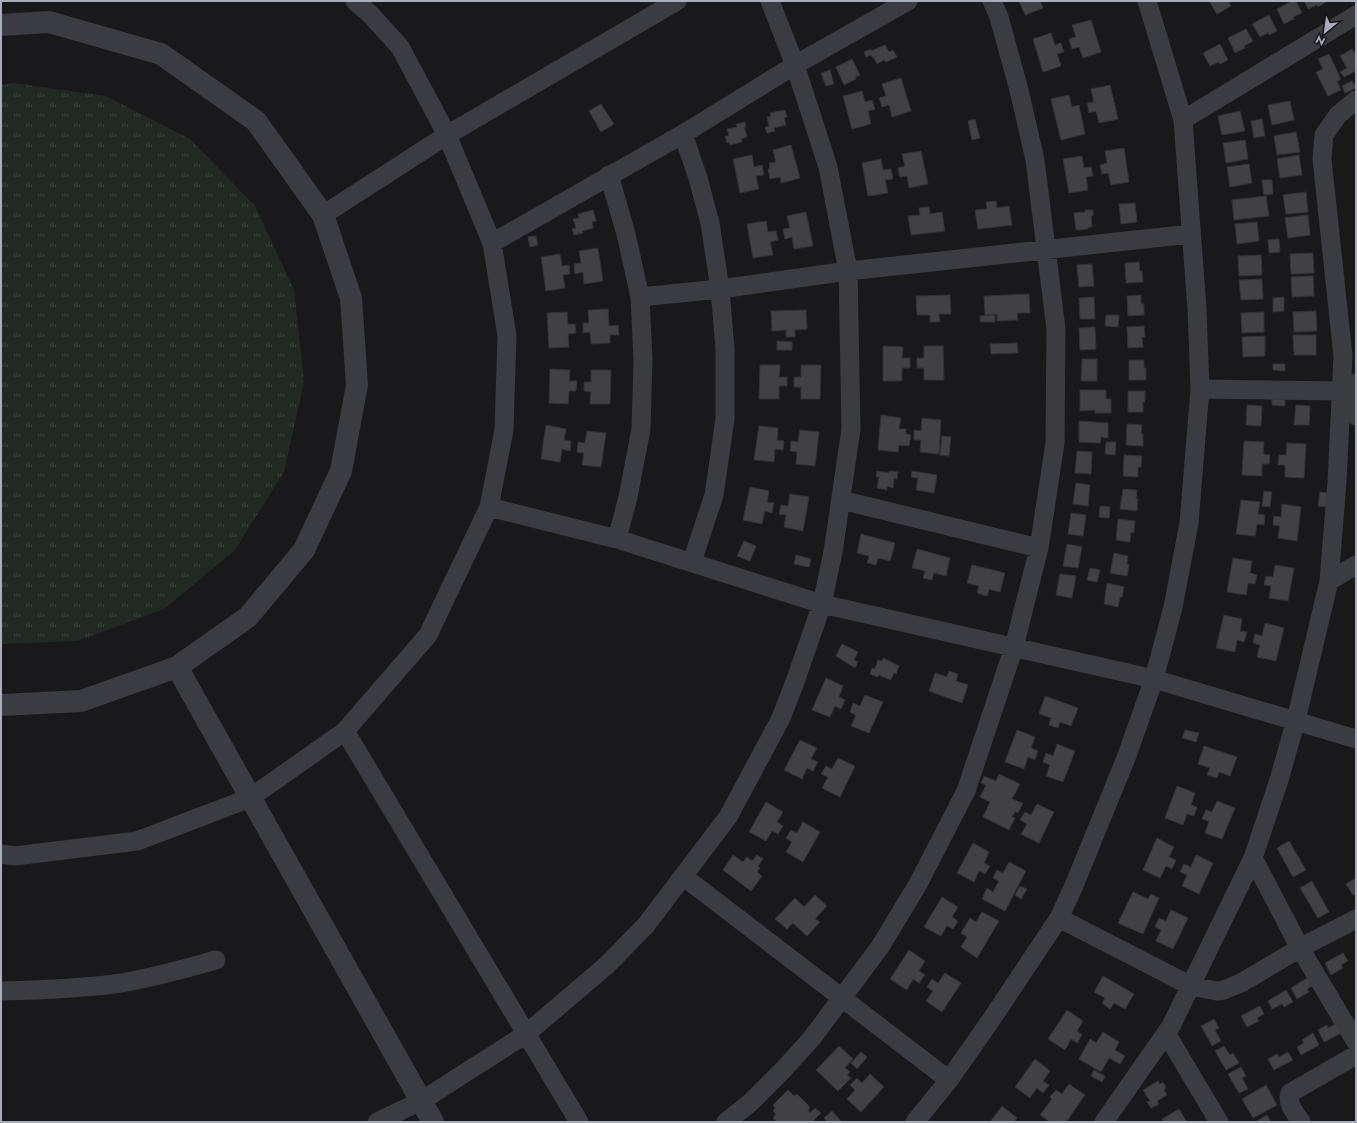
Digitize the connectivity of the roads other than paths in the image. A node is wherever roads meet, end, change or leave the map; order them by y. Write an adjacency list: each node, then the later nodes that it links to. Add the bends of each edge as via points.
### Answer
1 (355, 1): 14 (street, via 400,47)
2 (677, 1): 14 (street)
3 (770, 1): 10 (street)
4 (908, 1): 10 (street)
5 (992, 1): 19 (street, via 999,17 1017,83 1033,152)
6 (1147, 1): 12 (street)
7 (1348, 1): 8 (street)
8 (1356, 15): 12 (street)
9 (1, 25): 16 (street, via 49,22 161,54 256,121)
10 (795, 65): 13 (street); 20 (street, via 828,167)
11 (1356, 100): 23 (street, via 1338,115 1324,135 1322,159 1343,356)
12 (1182, 120): 17 (street)
13 (683, 134): 15 (street); 21 (street, via 710,223)
14 (447, 135): 16 (street); 18 (street)
15 (609, 176): 18 (street); 22 (street)
16 (323, 215): 35 (street, via 351,298 356,369 357,385 341,471 304,550 248,617)
17 (1191, 234): 19 (street); 24 (street, via 1198,309)
18 (492, 243): 27 (street, via 507,336 504,430)
19 (1046, 249): 20 (street); 29 (street, via 1056,329 1055,443)
20 (848, 271): 21 (street); 26 (street, via 851,429)
21 (720, 289): 22 (street); 30 (street, via 725,349 725,419 714,495)
22 (640, 296): 28 (street, via 643,360 641,429)
23 (1349, 387): 24 (street); 25 (street); 32 (street, via 1337,482)
24 (1200, 388): 36 (street, via 1189,523 1173,607)
25 (1356, 416)
26 (841, 500): 29 (street); 33 (street)
27 (488, 507): 28 (street); 39 (street, via 428,635)
28 (617, 539): 30 (street)
29 (1039, 548): 34 (street)
30 (692, 562): 33 (street)
31 (1356, 565): 32 (street)
32 (1329, 581): 38 (street)
33 (822, 604): 34 (street); 44 (street, via 781,718 728,817)
34 (1014, 647): 36 (street); 51 (street, via 966,791 918,884 880,947)
35 (177, 667): 37 (street, via 82,701); 41 (street)
36 (1154, 679): 38 (street); 45 (street, via 1126,758)
37 (1, 705)
38 (1296, 720): 40 (street); 43 (street)
39 (346, 731): 41 (street); 53 (street)
40 (1356, 739)
41 (250, 798): 42 (street, via 137,841 15,856); 57 (street)
42 (1, 854)
43 (1253, 858): 47 (street); 49 (street)
44 (684, 877): 51 (street); 53 (street, via 640,931 607,965)
45 (1059, 918): 49 (street); 56 (street)
46 (1356, 919): 47 (street)
47 (1300, 948): 49 (street, via 1241,983 1224,990 1210,991); 54 (street)
48 (216, 960): 50 (street, via 115,984 58,990)
49 (1191, 986): 52 (street)
50 (1, 991)
51 (841, 997): 56 (street); 61 (street, via 812,1038 784,1069 750,1103)
52 (1166, 1033): 63 (street); 64 (street)
53 (526, 1034): 57 (street); 60 (street)
54 (1356, 1042)
55 (1356, 1055): 65 (street, via 1290,1093 1290,1104)
56 (949, 1080): 62 (street)
57 (422, 1101): 58 (street); 59 (street)
58 (377, 1122)
59 (433, 1122)
60 (578, 1122)
61 (726, 1122)
62 (915, 1122)
63 (1104, 1122)
64 (1218, 1122)
65 (1301, 1122)

